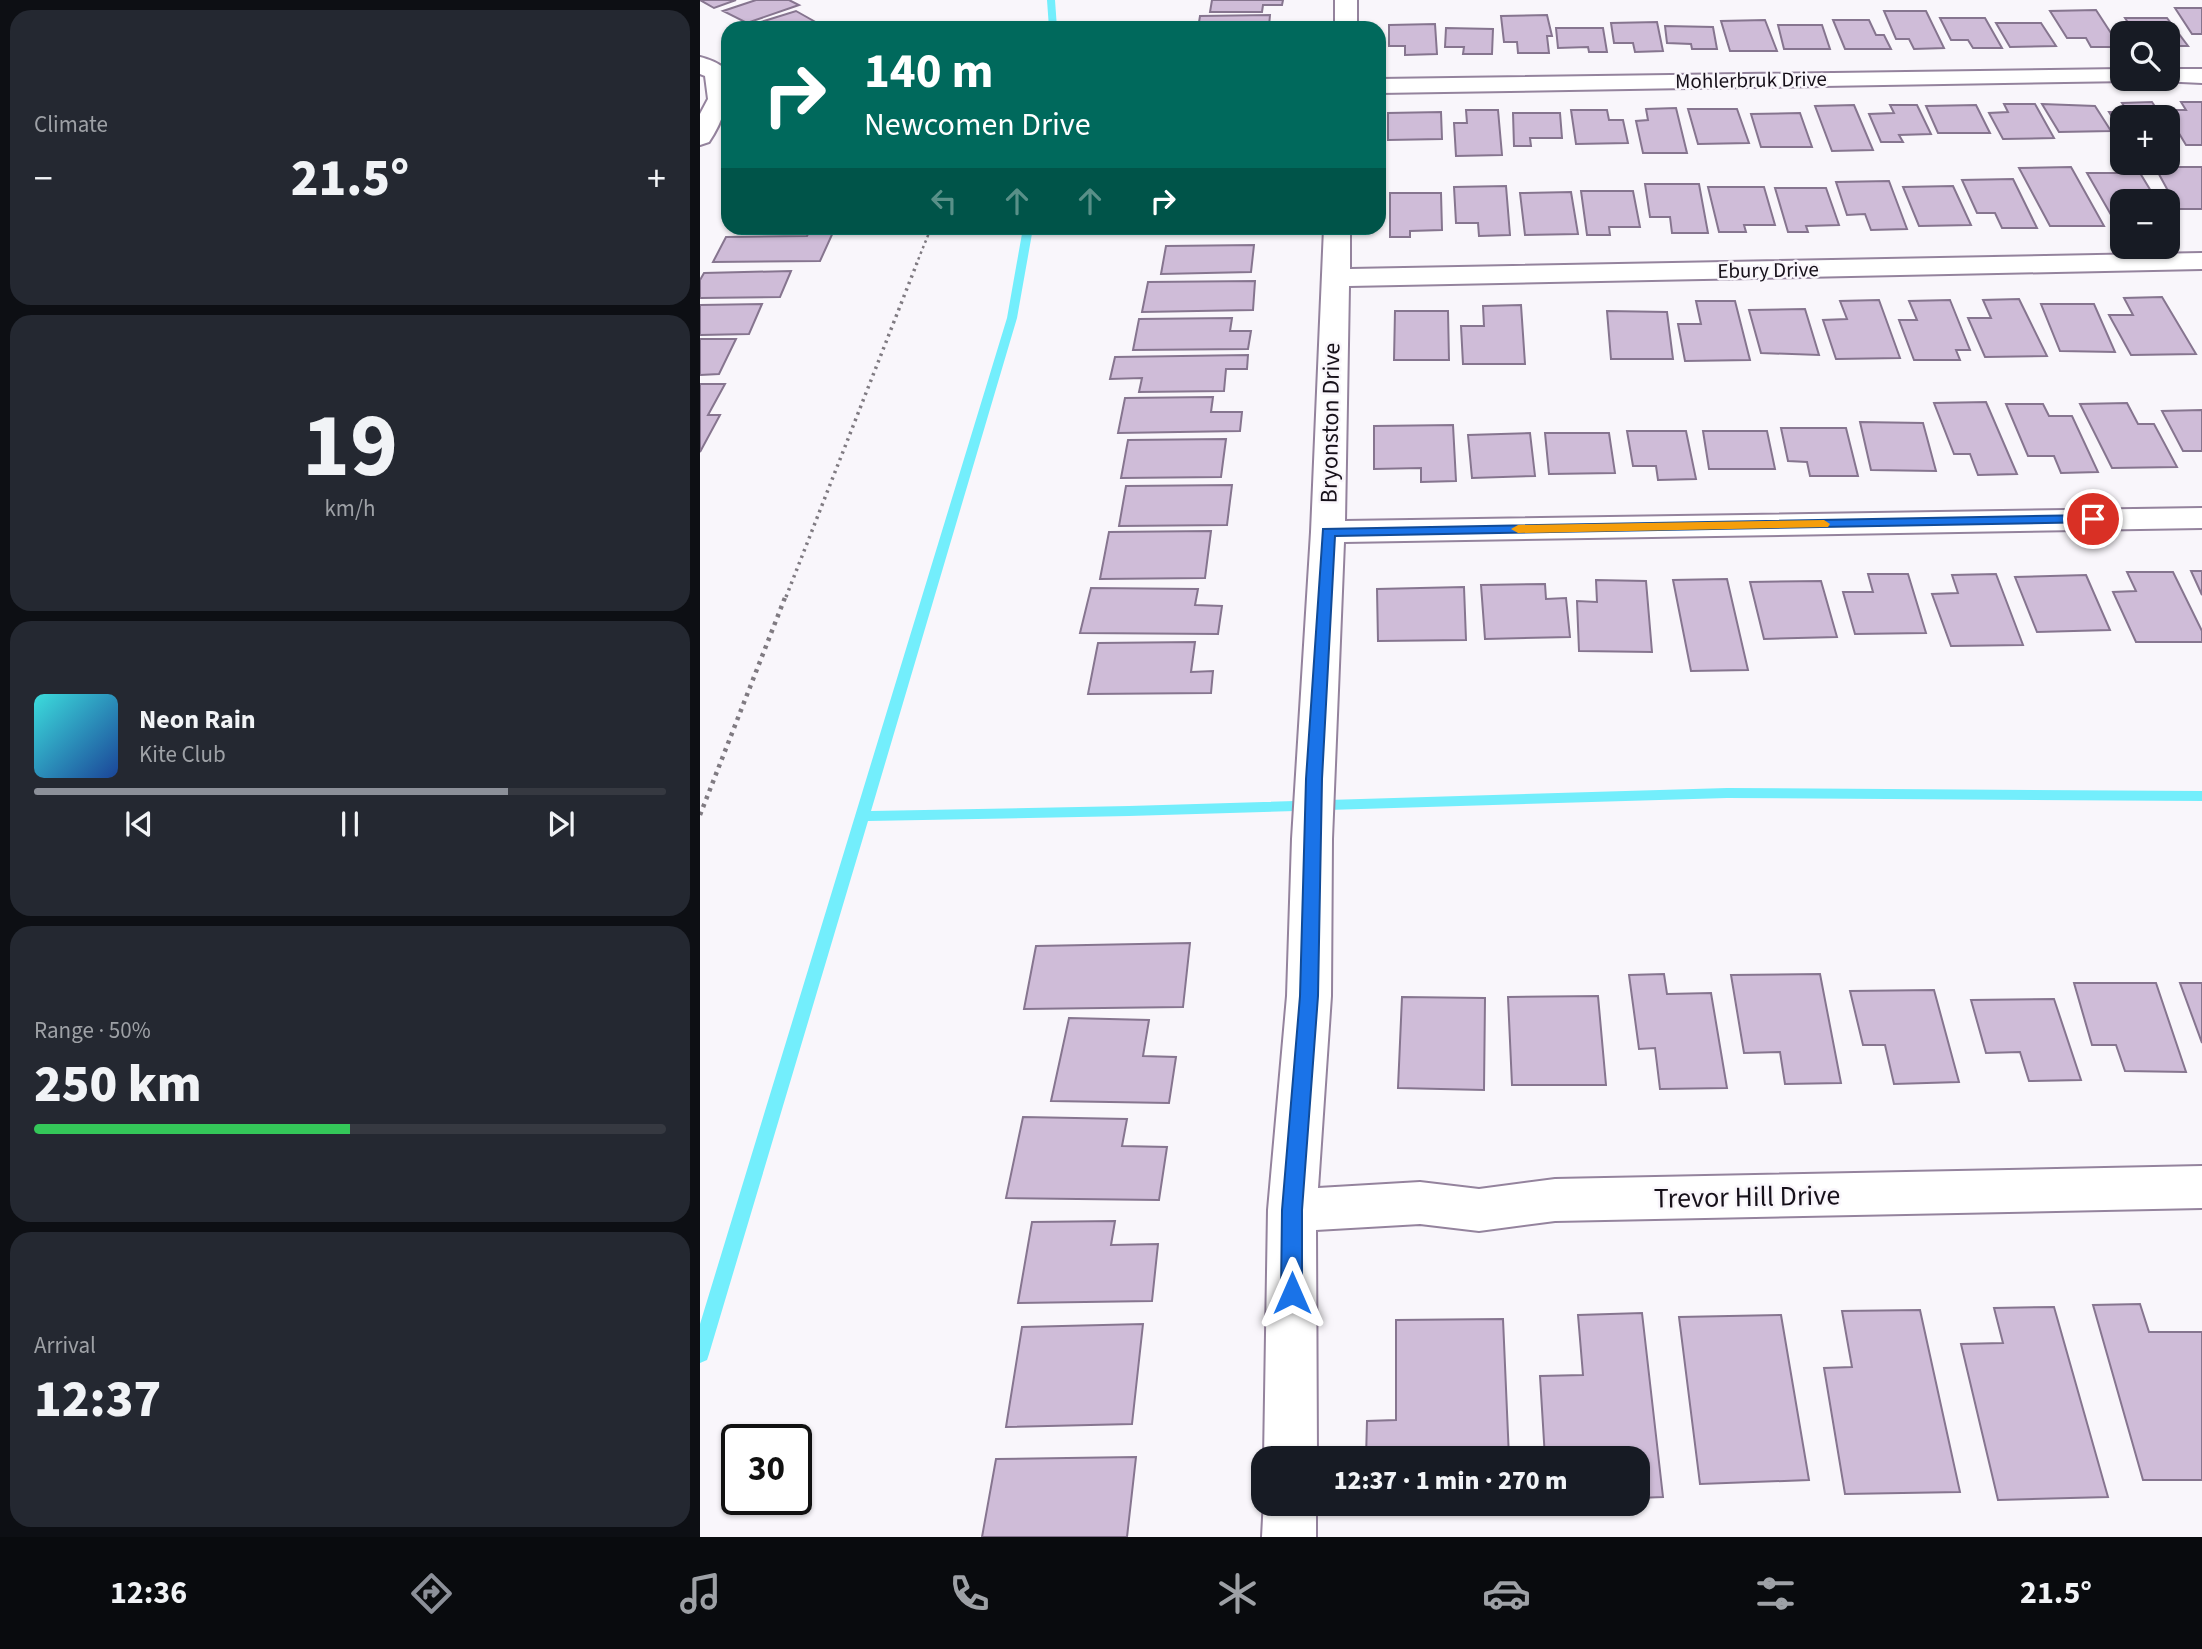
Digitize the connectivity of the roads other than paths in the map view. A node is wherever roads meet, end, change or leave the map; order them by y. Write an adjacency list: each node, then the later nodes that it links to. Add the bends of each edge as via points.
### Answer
1 (1346, 0): 2 (street)
2 (1346, 21)
3 (700, 64): 8 (street, via 716,73 720,99)
4 (2110, 76): 7 (street, Mohlerbruk Drive)
5 (2180, 76): 6 (street)
6 (2202, 76)
7 (1386, 86)
8 (700, 137)
9 (1337, 235): 11 (street, Bryonston Drive)
10 (2202, 261): 11 (street, Ebury Drive)
11 (1334, 278): 13 (street, Bryonston Drive)
12 (2202, 517): 13 (street)
13 (1328, 532): 15 (street, Bryonston Drive, via 1314,779 1309,996)
14 (2202, 1187): 15 (street, Trevor Hill Drive, via 1555,1200 1479,1210 1420,1203)
15 (1292, 1210): 16 (street, Bryonston Drive)
16 (1290, 1446)
17 (1289, 1516): 18 (street)
18 (1289, 1537)

